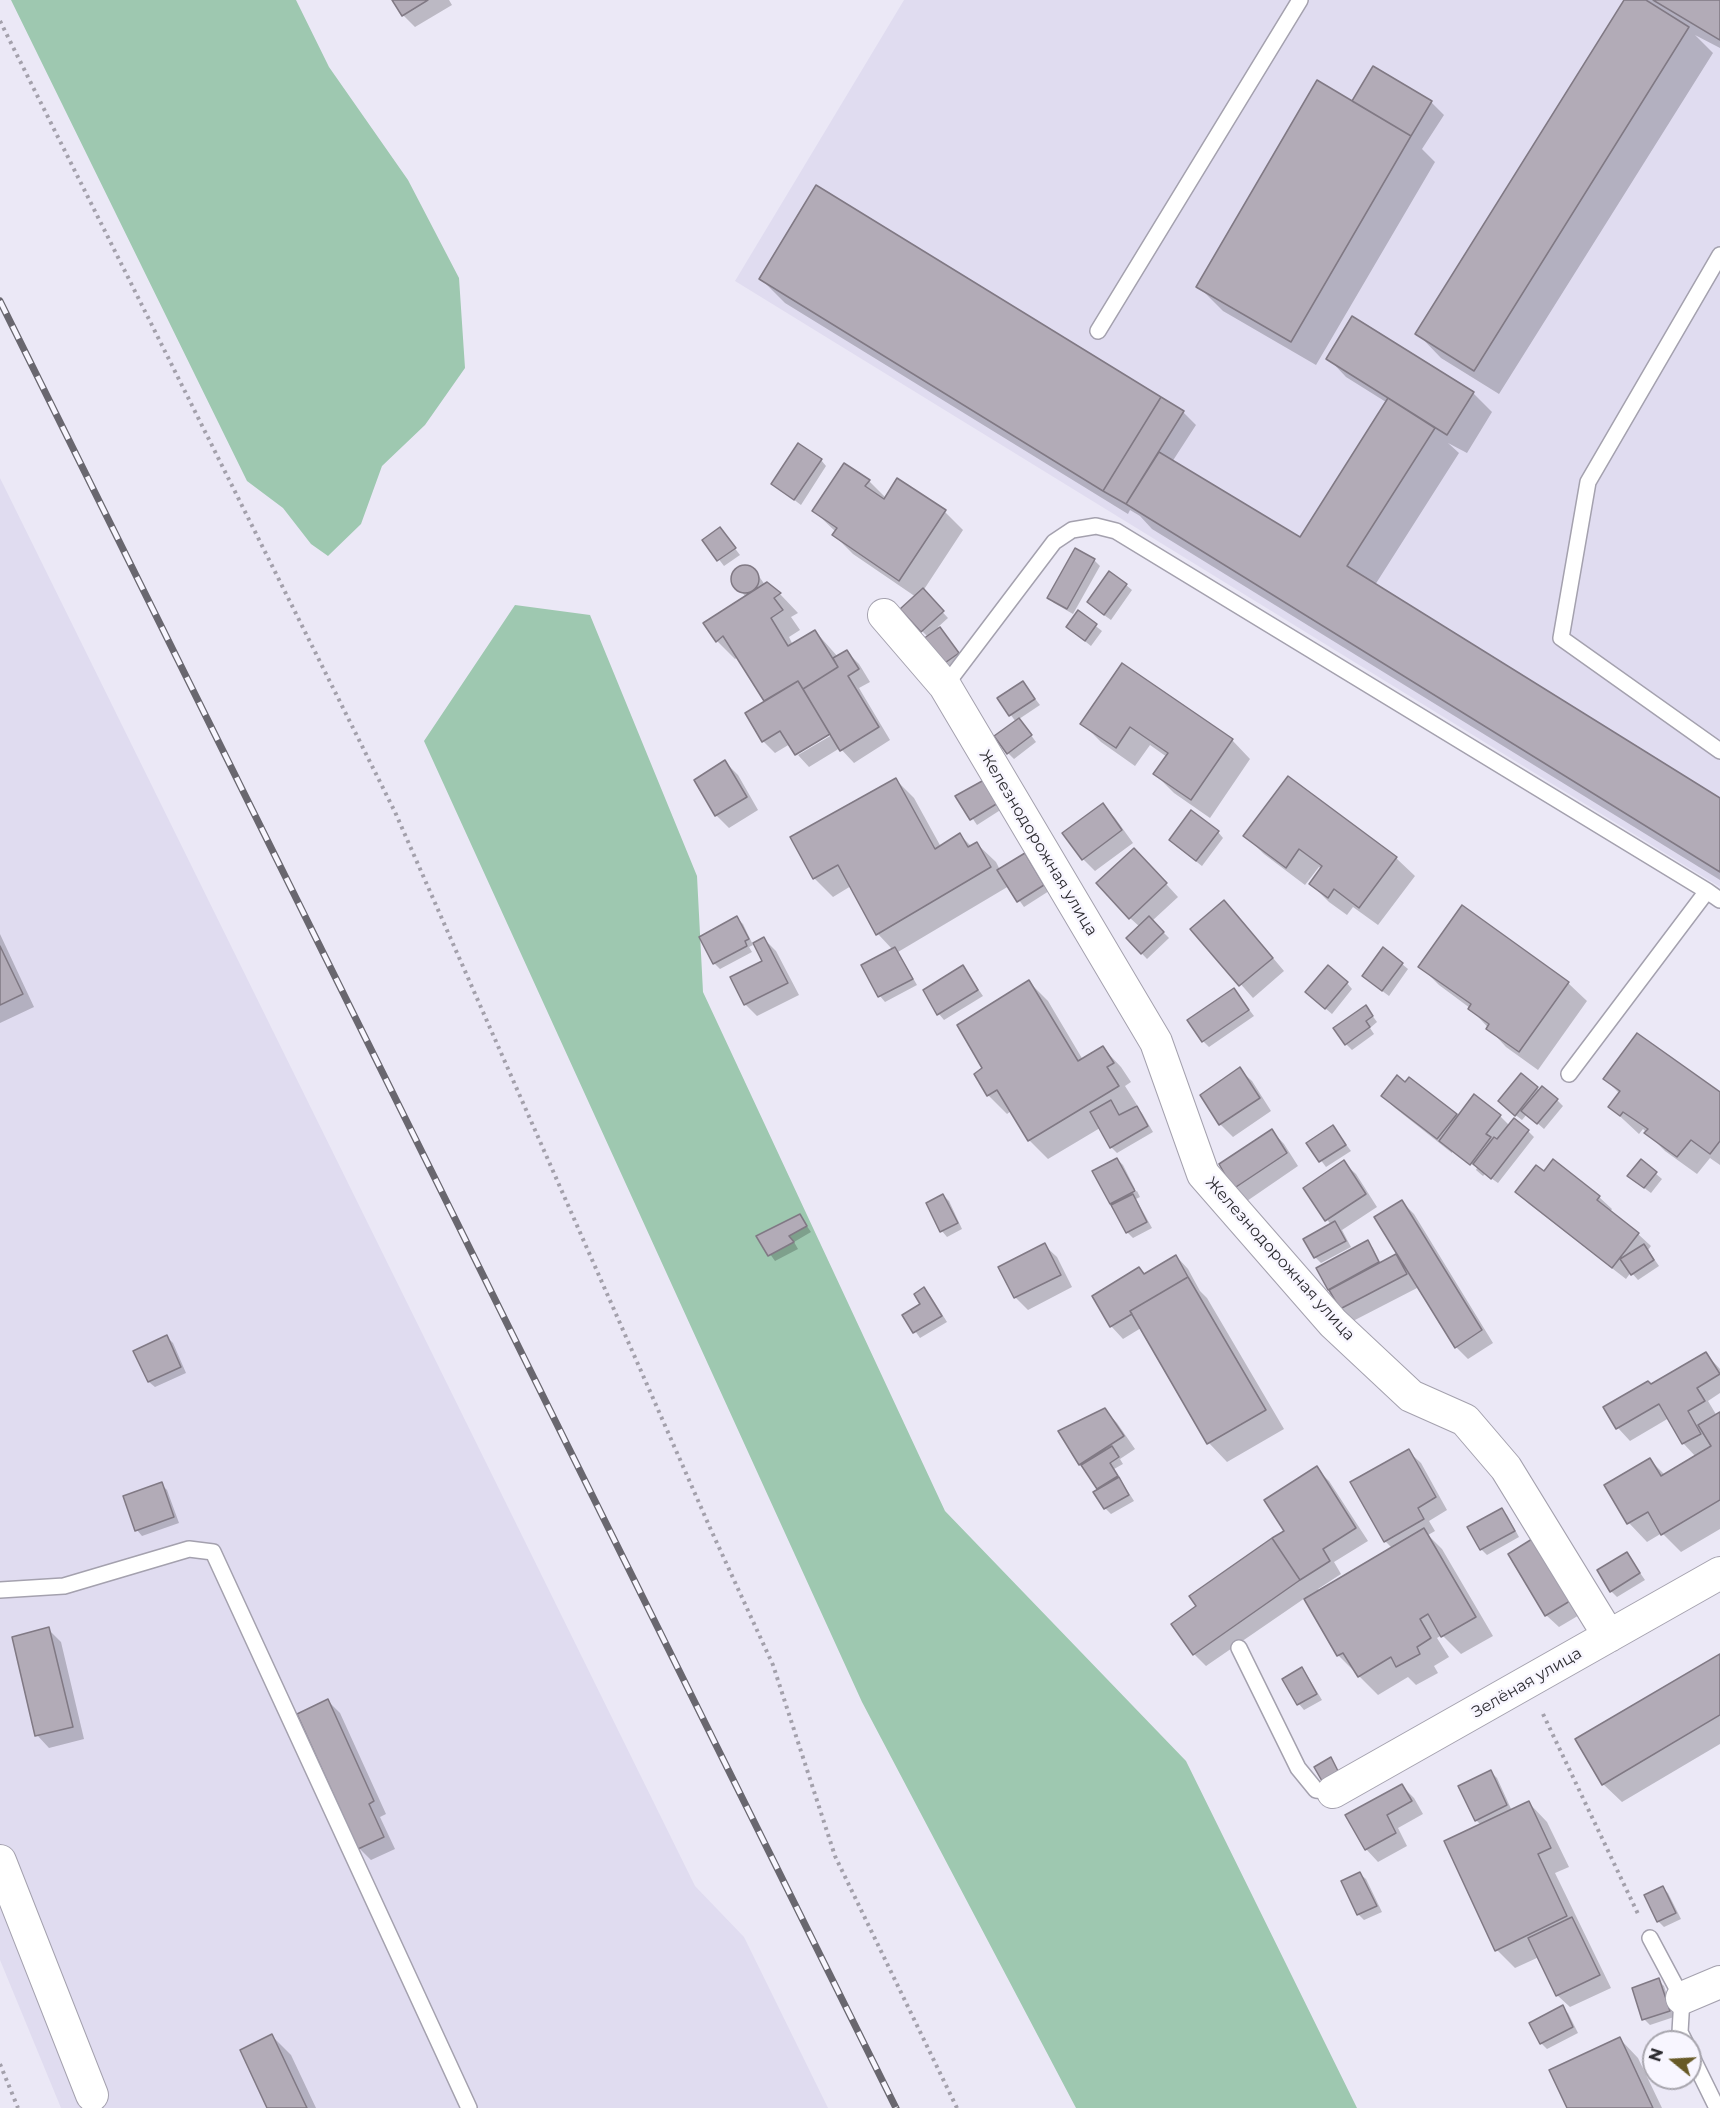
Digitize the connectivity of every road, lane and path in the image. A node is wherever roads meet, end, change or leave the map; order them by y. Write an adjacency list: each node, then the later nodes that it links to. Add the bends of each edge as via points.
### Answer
1 (1300, 0): 4 (lane)
2 (0, 21): 27 (path, via 395,812 773,1665 834,1856)
3 (1720, 255): 7 (lane, via 1588,482 1561,638)
4 (1098, 331)
5 (884, 615): 6 (street, Железнодорожная улица)
6 (945, 686): 8 (lane, via 1054,542 1072,530 1096,526 1116,531); 13 (street, Железнодорожная улица, via 1156,1042 1203,1174 1333,1323 1402,1388 1411,1396 1465,1420 1506,1468)
7 (1720, 751)
8 (1707, 891): 9 (lane); 10 (lane)
9 (1720, 900)
10 (1569, 1074)
11 (1720, 1572): 13 (street, Зелёная улица)
12 (0, 1590): 26 (lane, via 64,1586 189,1549 213,1552)
13 (1610, 1636): 15 (street, Зелёная улица)
14 (1239, 1648): 16 (lane, via 1298,1768 1316,1790)
15 (1528, 1682): 16 (street, Зелёная улица); 18 (path)
16 (1333, 1792)
17 (0, 1861): 24 (street)
18 (1650, 1938): 20 (lane)
19 (1720, 1982): 20 (street)
20 (1682, 1998): 21 (lane)
21 (1680, 2030)
22 (0, 2064): 25 (path)
23 (1702, 2077): 28 (lane)
24 (92, 2095)
25 (18, 2108)
26 (469, 2108)
27 (957, 2108)
28 (1717, 2108)

